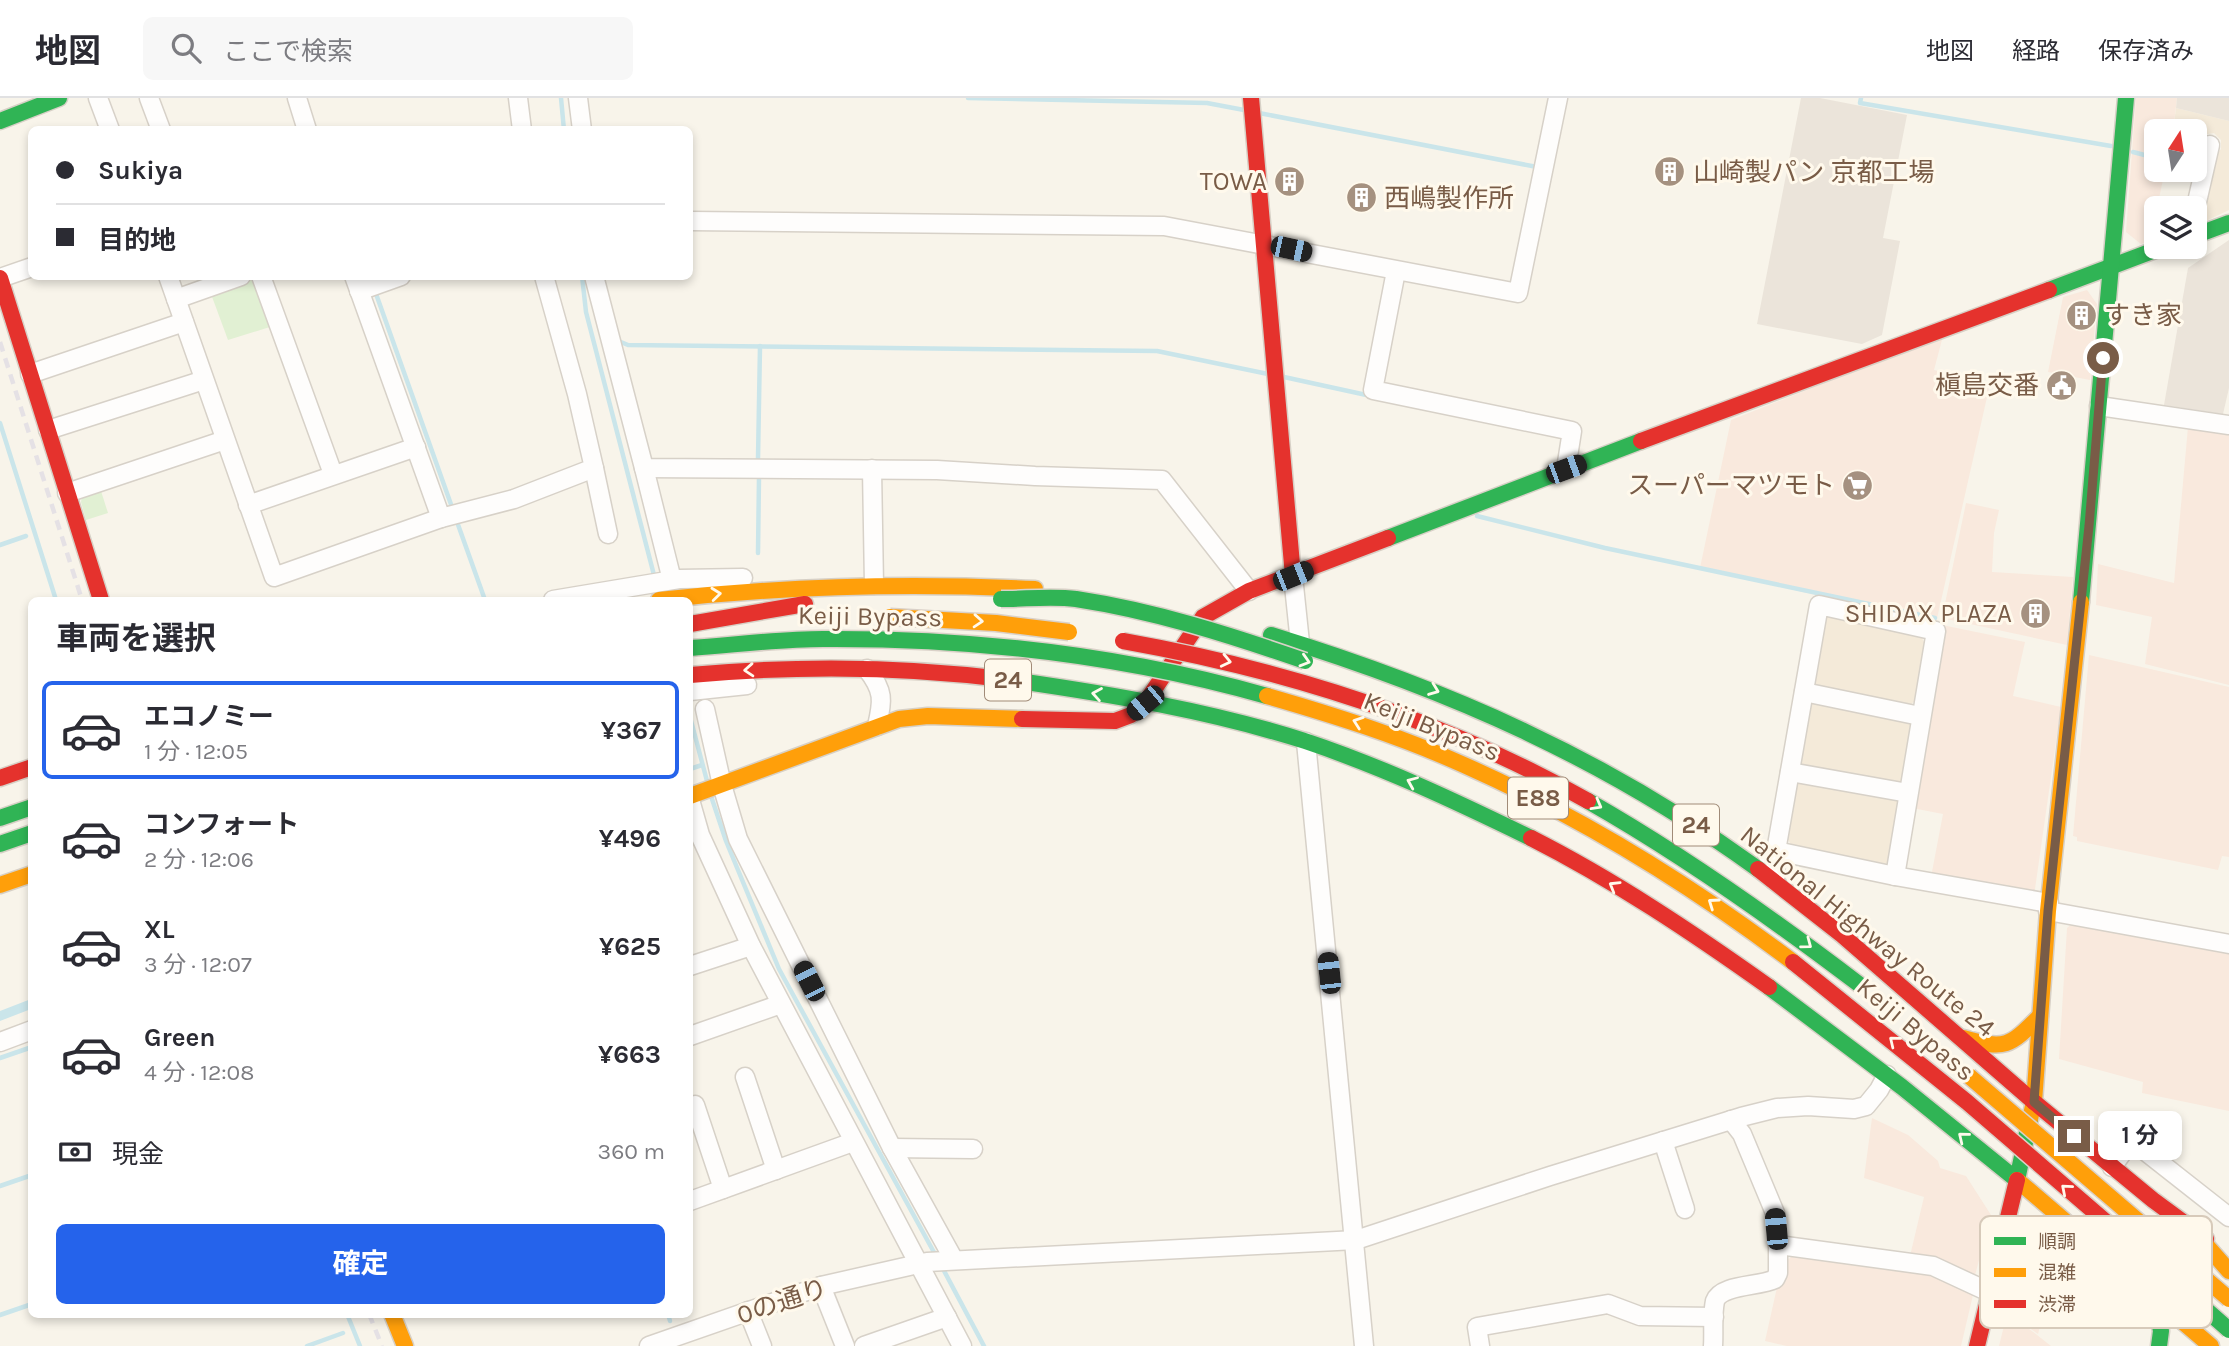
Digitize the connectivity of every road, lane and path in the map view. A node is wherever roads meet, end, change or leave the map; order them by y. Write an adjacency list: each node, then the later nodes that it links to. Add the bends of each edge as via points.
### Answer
1 (59, 98): 10 (main road)
2 (99, 98): 11 (street)
3 (149, 98): 12 (street)
4 (297, 98): 13 (street)
5 (518, 98): 14 (street)
6 (578, 98): 15 (street)
7 (1558, 98): 25 (street, via 1518,293)
8 (2126, 98): 23 (main road, National Highway Route 24)
9 (1252, 107): 21 (main road)
10 (0, 121)
11 (109, 126)
12 (160, 126)
13 (306, 126)
14 (522, 126)
15 (582, 126)
16 (2210, 145): 17 (street)
17 (2198, 196)
18 (693, 221): 21 (street, via 1164,226)
19 (2229, 223): 20 (main road)
20 (2207, 228)
21 (1264, 244): 25 (street); 52 (main road)
22 (2144, 254): 23 (main road)
23 (2111, 265): 38 (main road, National Highway Route 24); 46 (main road)
24 (28, 268): 26 (street)
25 (1396, 271): 46 (street, via 1373,390 1573,431)
26 (0, 278): 36 (main road)
27 (169, 280): 34 (street)
28 (229, 280): 34 (street)
29 (262, 280): 47 (street)
30 (390, 280): 33 (street)
31 (545, 280): 43 (street)
32 (595, 280): 44 (street)
33 (359, 286): 42 (street)
34 (176, 299): 35 (street)
35 (184, 322): 36 (street); 37 (street)
36 (30, 374): 40 (main road)
37 (204, 380): 40 (street); 41 (street)
38 (2099, 406): 39 (street); 99 (main road, National Highway Route 24)
39 (2229, 425)
40 (48, 430): 48 (main road)
41 (225, 440): 48 (street); 49 (street)
42 (415, 447): 47 (street); 50 (street)
43 (594, 468): 50 (street, via 514,499); 51 (street)
44 (644, 468): 45 (street); 53 (street)
45 (872, 469): 54 (street); 56 (street, via 1162,480)
46 (1566, 469): 52 (main road)
47 (333, 474): 49 (street)
48 (67, 493): 57 (main road)
49 (248, 505): 50 (street, via 274,577)
50 (442, 518)
51 (608, 534)
52 (1293, 576): 56 (main road); 67 (street)
53 (669, 578): 55 (street, via 770,579); 58 (street)
54 (874, 585): 55 (main road, National Highway Route 24 / 24); 62 (main road, National Highway Route 24 / 24, via 1051,590)
55 (828, 586): 59 (main road, National Highway Route 24 / 24, one-way to 55)
56 (1249, 591): 62 (main road)
57 (100, 597)
58 (569, 597)
59 (691, 597)
60 (813, 617): 64 (main road, Keiji Bypass)
61 (878, 617): 65 (main road, Keiji Bypass, one-way to 65, bridge)
62 (1203, 617): 67 (main road, National Highway Route 24 / 24); 75 (main road)
63 (693, 624): 82 (main road, one-way to 82, bridge, via 843,599 1074,599 1206,627 1370,682 1456,716)
64 (693, 625)
65 (1080, 633)
66 (1103, 637): 104 (main road, Keiji Bypass / E88, one-way to 104, bridge, via 1237,663 1328,688 1415,718 1503,756 1670,848)
67 (1300, 643): 94 (main road, National Highway Route 24 / 24, one-way to 94, via 1457,699 1563,747 1660,801)
68 (693, 648): 130 (main road, Keiji Bypass / E88, one-way to 68, bridge, via 1918,1061 1780,951 1605,835 1456,760 1303,704 1081,655 903,639 810,639)
69 (693, 659): 80 (main road, via 831,655 1060,673 1258,713)
70 (818, 667): 71 (main road, 24); 72 (main road, 24, one-way to 72); 73 (street, via 762,683)
71 (867, 669): 75 (main road, 24, one-way to 71, via 996,678); 78 (street, via 882,694)
72 (696, 675)
73 (693, 691)
74 (1804, 692): 77 (street); 77 (street, via 1819,605 1936,631); 83 (street)
75 (1145, 703): 78 (main road, via 1115,721 928,716); 79 (main road, 24)
76 (705, 709): 85 (street)
77 (1920, 716): 86 (street)
78 (877, 726): 85 (main road)
79 (1307, 742): 109 (main road, 24, one-way to 79, via 1669,919 1522,833 1405,779); 134 (street)
80 (1393, 757)
81 (28, 768): 84 (main road)
82 (1562, 768)
83 (1790, 772): 86 (street); 93 (street)
84 (0, 778)
85 (722, 785): 87 (main road); 120 (street, via 738,839)
86 (1908, 793): 96 (street)
87 (693, 796): 101 (street, via 700,835)
88 (28, 808): 90 (main road)
89 (1643, 813): 97 (main road)
90 (0, 818)
91 (28, 834): 92 (main road)
92 (0, 844)
93 (1776, 851): 94 (street); 96 (street); 97 (street)
94 (1746, 860): 97 (main road, National Highway Route 24 / 24)
95 (28, 875): 98 (main road)
96 (1895, 876): 99 (street)
97 (1772, 879): 110 (main road, National Highway Route 24 / 24)
98 (0, 885)
99 (2049, 906): 100 (street); 106 (main road, National Highway Route 24)
100 (2229, 944)
101 (751, 946): 103 (street); 105 (street)
102 (1762, 962): 109 (main road)
103 (693, 966)
104 (1874, 997)
105 (781, 1004): 108 (street); 119 (street)
106 (2040, 1016): 110 (main road, 24, via 2008,1044 1994,1047); 115 (main road, National Highway Route 24)
107 (28, 1032): 111 (street)
108 (693, 1034)
109 (1832, 1034): 113 (main road, 24)
110 (1961, 1037): 115 (main road, National Highway Route 24 / 24)
111 (0, 1042)
112 (1953, 1063): 131 (main road, Keiji Bypass, bridge)
113 (1887, 1075): 117 (street, 0の通り, via 1866,1106 1777,1108); 124 (main road, 24, one-way to 113)
114 (745, 1077): 123 (street)
115 (2034, 1102): 122 (main road); 124 (main road, National Highway Route 24)
116 (695, 1105): 125 (street)
117 (1731, 1120): 118 (street, 0の通り); 136 (street, via 1742,1134 1775,1213)
118 (1663, 1141): 127 (street); 134 (street, 0の通り)
119 (853, 1142): 123 (street); 140 (street)
120 (892, 1148): 121 (street); 139 (street)
121 (973, 1149)
122 (2112, 1167): 132 (main road); 133 (street, via 2125,1149 2140,1147)
123 (776, 1170): 125 (street)
124 (2017, 1180): 128 (main road, National Highway Route 24); 129 (main road)
125 (723, 1189): 126 (street)
126 (693, 1199)
127 (1685, 1209)
128 (2008, 1216)
129 (2058, 1216)
130 (2097, 1216)
131 (2132, 1216)
132 (2175, 1216)
133 (2229, 1217)
134 (1356, 1240): 139 (street, 0の通り); 161 (street)
135 (2212, 1244): 138 (main road)
136 (1778, 1245): 144 (street, via 1933,1266); 149 (street, via 1775,1279 1718,1294)
137 (2212, 1252): 141 (main road)
138 (2229, 1256)
139 (950, 1260): 140 (street, 0の通り)
140 (922, 1263): 143 (street, 0の通り); 148 (street)
141 (2229, 1271)
142 (2212, 1284): 145 (main road, Keiji Bypass, bridge)
143 (821, 1286): 146 (street, 0の通り); 158 (street)
144 (1980, 1288)
145 (2229, 1299)
146 (748, 1311): 156 (street, 0の通り); 157 (street)
147 (2212, 1315): 154 (main road, Keiji Bypass / E88, one-way to 147, bridge)
148 (947, 1317): 159 (street); 160 (street)
149 (1714, 1317): 162 (street, via 1640,1316 1608,1304 1477,1327); 163 (street)
150 (396, 1318): 155 (main road)
151 (1981, 1328): 164 (main road, National Highway Route 24)
152 (2160, 1328): 165 (main road)
153 (2190, 1328): 166 (main road)
154 (2229, 1330)
155 (405, 1346)
156 (649, 1346)
157 (762, 1346)
158 (845, 1346)
159 (864, 1346)
160 (962, 1346)
161 (1364, 1346)
162 (1480, 1346)
163 (1713, 1346)
164 (1977, 1346)
165 (2159, 1346)
166 (2211, 1346)

